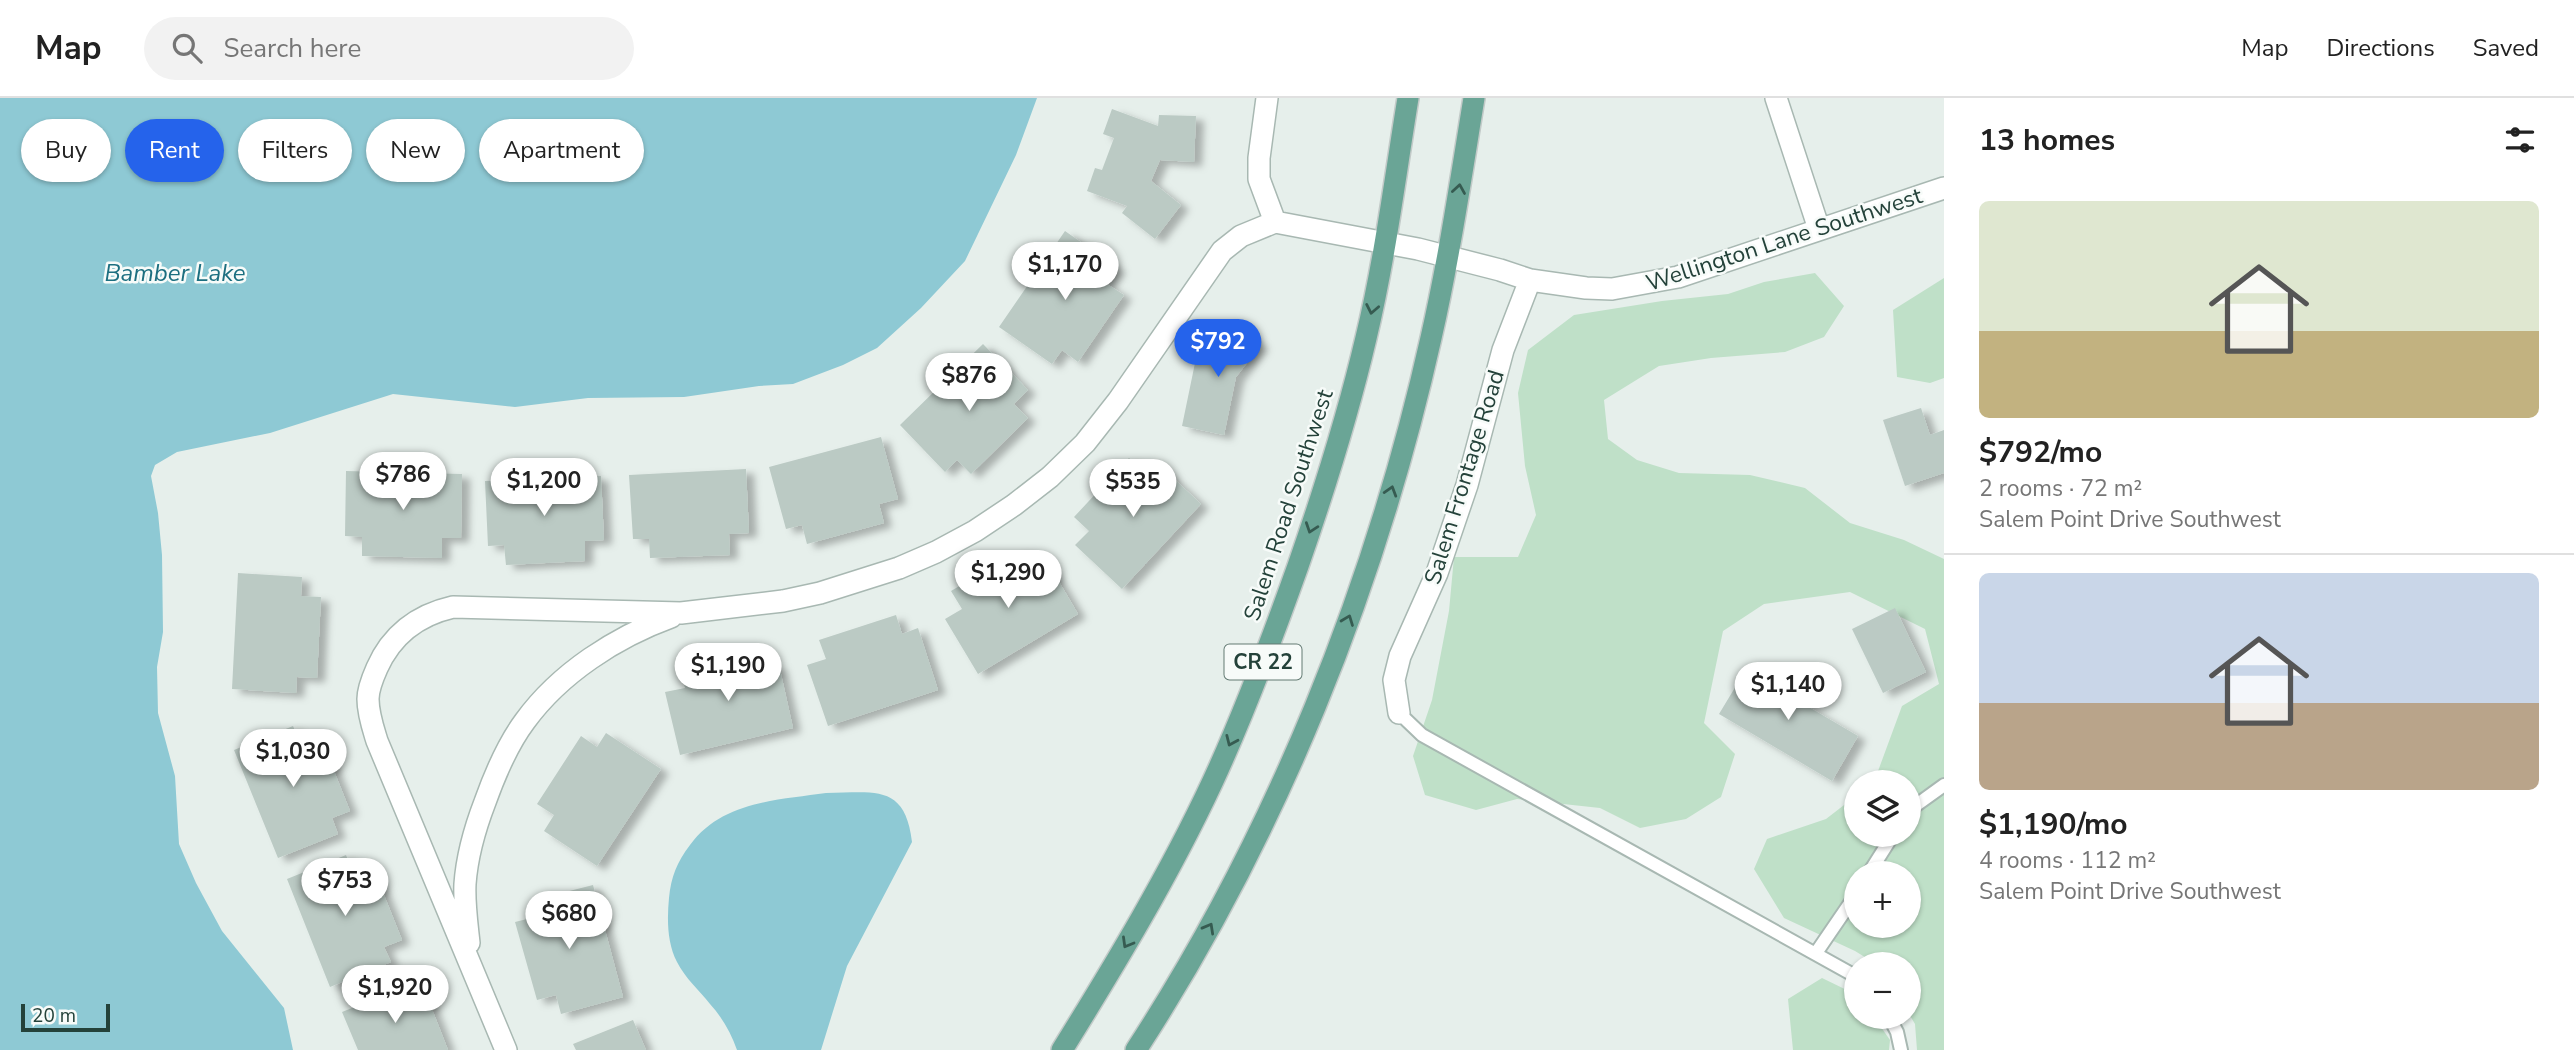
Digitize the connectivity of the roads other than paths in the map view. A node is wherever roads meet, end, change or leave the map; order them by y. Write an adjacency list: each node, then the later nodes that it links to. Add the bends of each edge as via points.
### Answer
1 (1267, 98): 6 (street, via 1259,179)
2 (1408, 98): 8 (main road, Salem Road Southwest / CR 22)
3 (1474, 98): 9 (main road, CR 22, one-way to 3)
4 (1776, 98): 7 (street)
5 (1944, 188): 7 (street, Wellington Lane Southwest)
6 (1275, 222): 8 (street, Wellington Lane Southwest); 11 (street, via 1241,236 1222,251 1085,443 1050,477 985,525 899,568 820,593)
7 (1819, 229): 10 (street, Wellington Lane Southwest, via 1651,284 1586,289)
8 (1385, 242): 9 (street, Wellington Lane Southwest); 21 (main road, Salem Road Southwest / CR 22, one-way to 21, via 1343,425 1307,541 1249,698 1166,875)
9 (1449, 256): 10 (street, Wellington Lane Southwest); 22 (main road, CR 22, one-way to 9, via 1255,841 1324,684 1404,444)
10 (1530, 281): 12 (street, Salem Frontage Road, via 1503,350 1467,485 1437,573 1400,656 1394,680)
11 (681, 613): 18 (street, via 638,629 581,666 525,721 506,753 478,819 465,883 470,949); 18 (street, via 453,607 413,622 382,657 368,697 377,741)
12 (1399, 713): 16 (lane, via 1422,735)
13 (1944, 785): 14 (lane)
14 (1921, 802)
15 (1844, 912): 16 (lane)
16 (1816, 953): 17 (lane)
17 (1844, 969)
18 (480, 989): 20 (street)
19 (1895, 1029): 23 (lane)
20 (506, 1050)
21 (1062, 1050)
22 (1136, 1050)
23 (1900, 1050)

